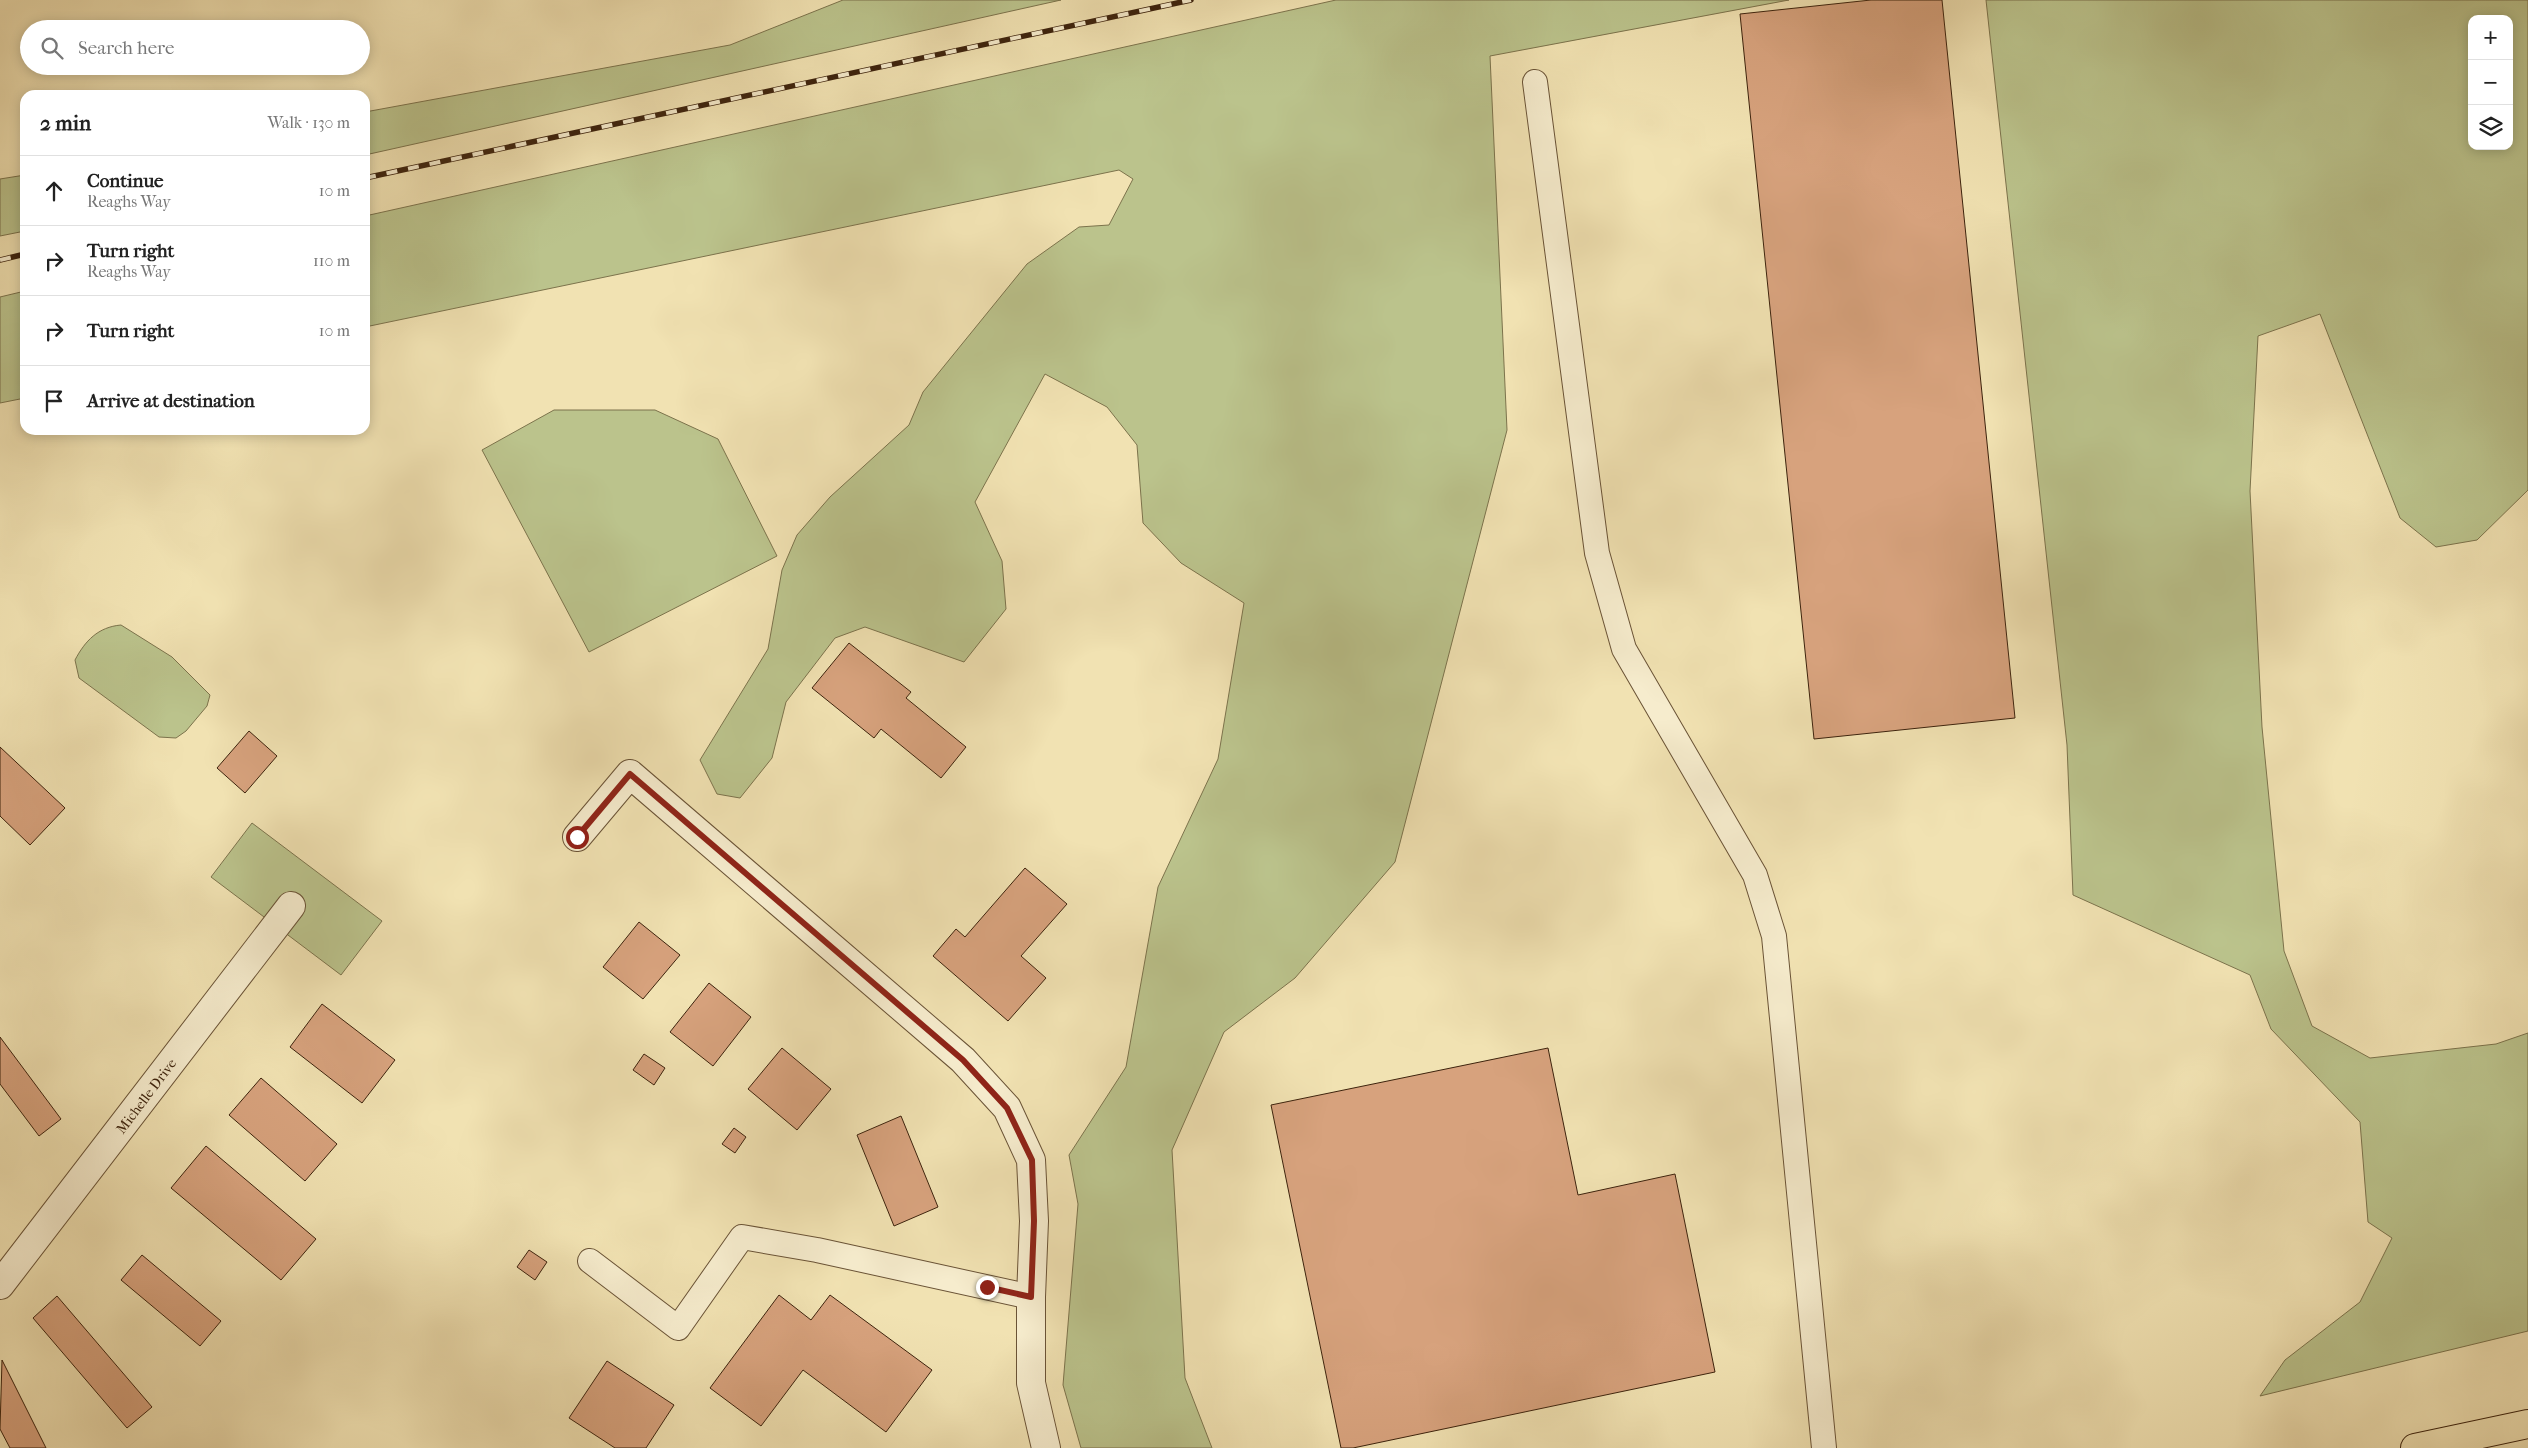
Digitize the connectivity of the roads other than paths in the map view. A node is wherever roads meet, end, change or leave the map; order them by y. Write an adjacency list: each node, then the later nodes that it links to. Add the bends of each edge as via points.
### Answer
1 (1535, 82): 9 (lane, via 1597,553 1624,649 1755,875 1774,936)
2 (577, 837): 6 (street, via 630,774 963,1060 1007,1108 1032,1160)
3 (291, 906): 5 (street, Michelle Drive)
4 (590, 1261): 6 (lane, via 678,1328 742,1237 817,1250)
5 (0, 1285)
6 (1031, 1297): 8 (street, via 1030,1383)
7 (2528, 1424): 10 (highway)
8 (1046, 1448)
9 (1824, 1448)
10 (2415, 1448)

